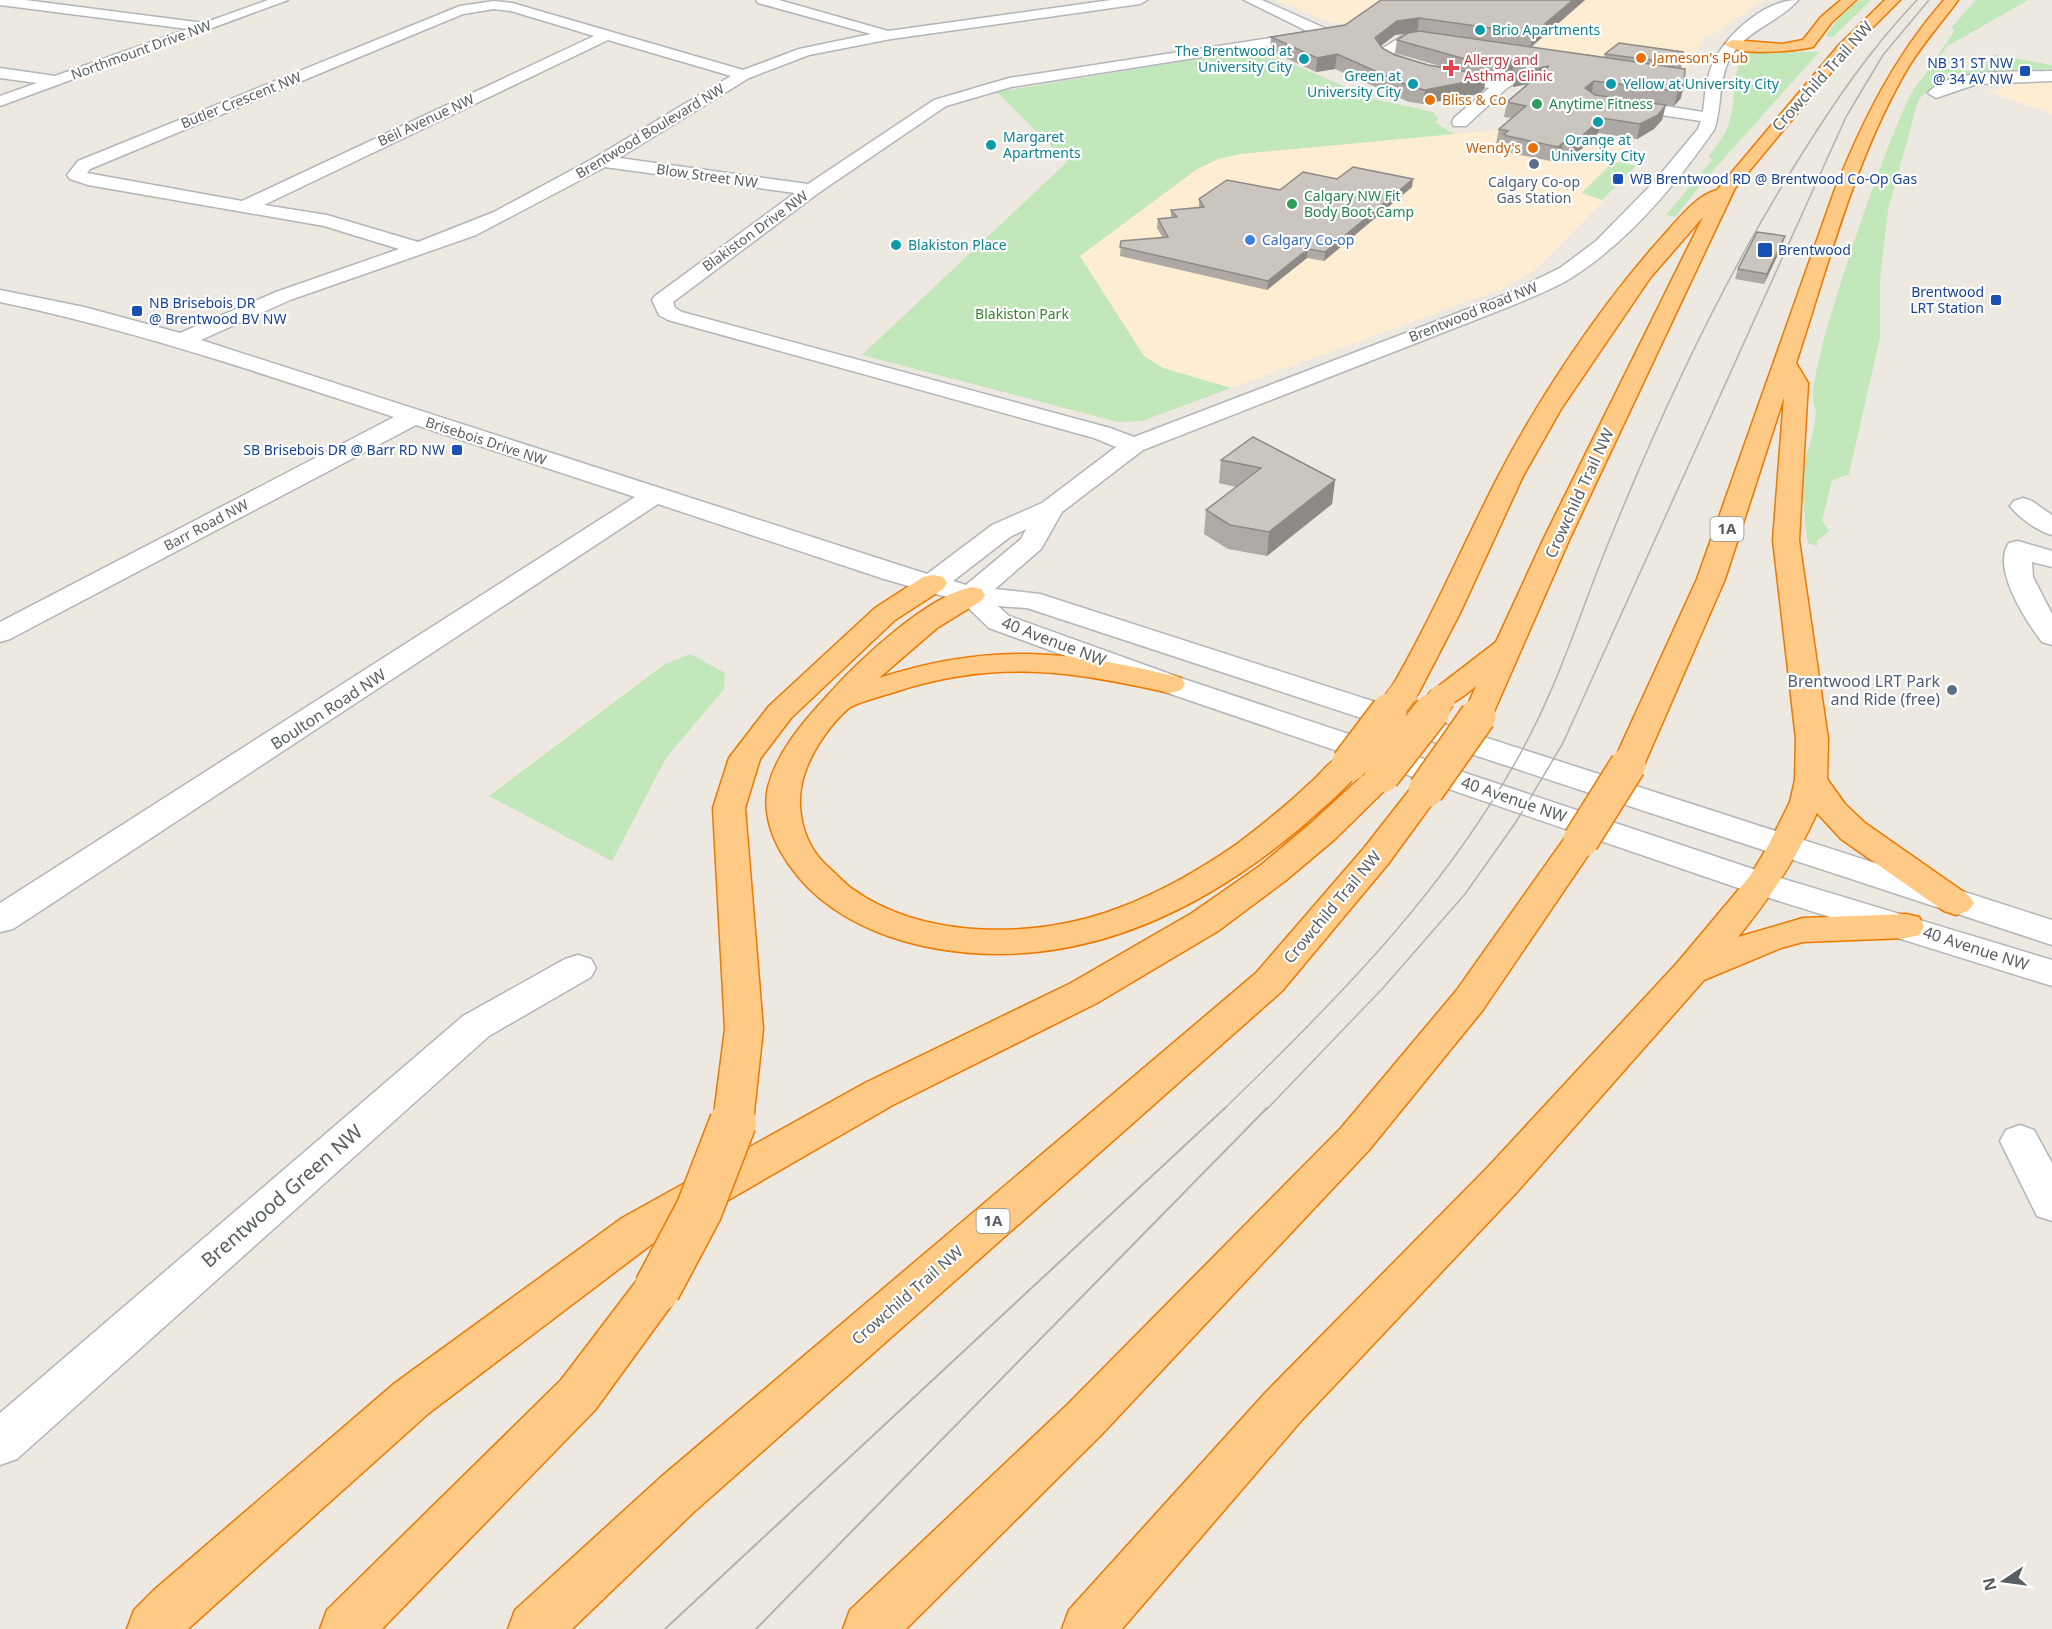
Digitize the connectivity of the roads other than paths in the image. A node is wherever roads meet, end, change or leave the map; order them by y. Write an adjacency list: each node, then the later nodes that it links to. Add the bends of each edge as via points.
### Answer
1 (281, 0): 10 (street, Northmount Drive NW)
2 (763, 0): 12 (street)
3 (1140, 0): 12 (street, Brentwood Boulevard NW)
4 (1251, 0): 30 (street, Blakiston Drive NW, via 1324,33 1009,83 965,94 929,109)
5 (1791, 0): 14 (street, Brentwood Road NW)
6 (1849, 0): 14 (highway, via 1826,20 1808,44 1782,48)
7 (1893, 0): 29 (highway, Crowchild Trail NW / 1A, via 1844,48)
8 (1951, 0): 35 (highway, 1A, via 1908,55 1867,129)
9 (0, 1): 10 (street)
10 (205, 27): 20 (street, Northmount Drive NW)
11 (607, 35): 17 (street, Butler Crescent NW); 31 (street, Beil Avenue NW); 31 (street, Butler Crescent NW, via 512,7 469,8 84,165 76,175)
12 (891, 35): 17 (street, Brentwood Boulevard NW, via 829,45)
13 (1450, 43): 21 (street, via 1406,38 1382,55 1424,72)
14 (1732, 44): 26 (street, Brentwood Road NW, via 1709,75)
15 (1526, 69): 21 (street)
16 (0, 73): 20 (street)
17 (744, 75): 28 (street, Brentwood Boulevard NW)
18 (2052, 76): 19 (street)
19 (2007, 79): 22 (street, via 1958,83); 23 (street)
20 (55, 81): 24 (street, Northmount Drive NW)
21 (1501, 85): 27 (street)
22 (1936, 93)
23 (1952, 98)
24 (0, 101)
25 (1601, 103): 26 (street)
26 (1711, 118): 37 (street, Brentwood Road NW, via 1686,156 1635,212 1589,257 1567,272 1509,300)
27 (1460, 122)
28 (602, 160): 30 (street, Blow Street NW); 32 (street, Brentwood Boulevard NW, via 501,216)
29 (1727, 188): 49 (highway, Crowchild Trail NW / 1A, via 1557,537); 52 (highway, bridge, via 1689,217 1578,362 1513,473 1431,648)
30 (811, 190): 37 (street, Blakiston Drive NW, via 668,293 662,300 666,311)
31 (246, 206): 32 (street, Butler Crescent NW, via 327,222)
32 (416, 248): 34 (street, Brentwood Boulevard NW, via 283,296)
33 (0, 296): 34 (street, Brisebois Drive NW, via 84,313)
34 (182, 340): 36 (street, Brisebois Drive NW)
35 (1784, 362): 53 (highway, via 1797,383 1786,540 1812,738); 69 (highway, 1A, bridge, via 1711,579 1628,765 1469,1001 1355,1139 1085,1419)
36 (412, 417): 38 (street, Brisebois Drive NW); 47 (street, Barr Road NW)
37 (1134, 445): 40 (street, Brentwood Road NW)
38 (654, 496): 45 (street, Brisebois Drive NW); 57 (street, Boulton Road NW)
39 (2023, 506): 41 (street)
40 (1051, 507): 45 (street, Brentwood Road NW, via 1001,531); 46 (street, Brentwood Road NW, via 1032,543)
41 (2052, 527)
42 (2018, 549): 43 (street); 44 (street); 48 (street, via 2019,577)
43 (2052, 550)
44 (2052, 559)
45 (933, 583): 46 (street, Brisebois Drive NW); 67 (highway, bridge, via 876,622 780,712 745,758 729,808 744,1029 733,1122 699,1210 657,1289 578,1395)
46 (971, 595): 50 (street, 40 Avenue NW, via 999,622); 51 (highway, via 922,625); 54 (street, 40 Avenue NW, via 1030,600)
47 (0, 633)
48 (2052, 636)
49 (1511, 645): 52 (highway, bridge, via 1442,698); 68 (highway, Crowchild Trail NW / 1A, bridge, via 1478,716 1426,790 1376,856 1269,982 678,1494)
50 (1170, 684): 51 (highway, via 1056,663 978,663 922,673); 55 (street, 40 Avenue NW)
51 (840, 702): 52 (highway, via 798,753 784,787 783,817 795,847 826,887 857,909 917,932 963,940 1066,934 1158,905 1255,848 1312,801)
52 (1365, 769): 66 (highway, via 1323,831 1205,922 1084,993 879,1094 637,1231 412,1398 172,1608)
53 (1811, 780): 54 (highway, via 1806,802); 56 (highway, via 1853,831)
54 (1785, 846): 55 (highway); 56 (street, 40 Avenue NW)
55 (1762, 884): 58 (street, 40 Avenue NW); 61 (highway)
56 (1956, 903): 59 (street, 40 Avenue NW)
57 (0, 920)
58 (1905, 926): 61 (highway, via 1827,927 1792,933); 62 (street, 40 Avenue NW)
59 (2052, 933)
60 (578, 968): 65 (street, Brentwood Green NW, via 476,1026)
61 (1690, 972): 70 (highway, via 1502,1180 1283,1407)
62 (2052, 973)
63 (2020, 1141): 64 (street)
64 (2052, 1204)
65 (0, 1443)
66 (153, 1629)
67 (346, 1629)
68 (534, 1629)
69 (869, 1629)
70 (1088, 1629)

